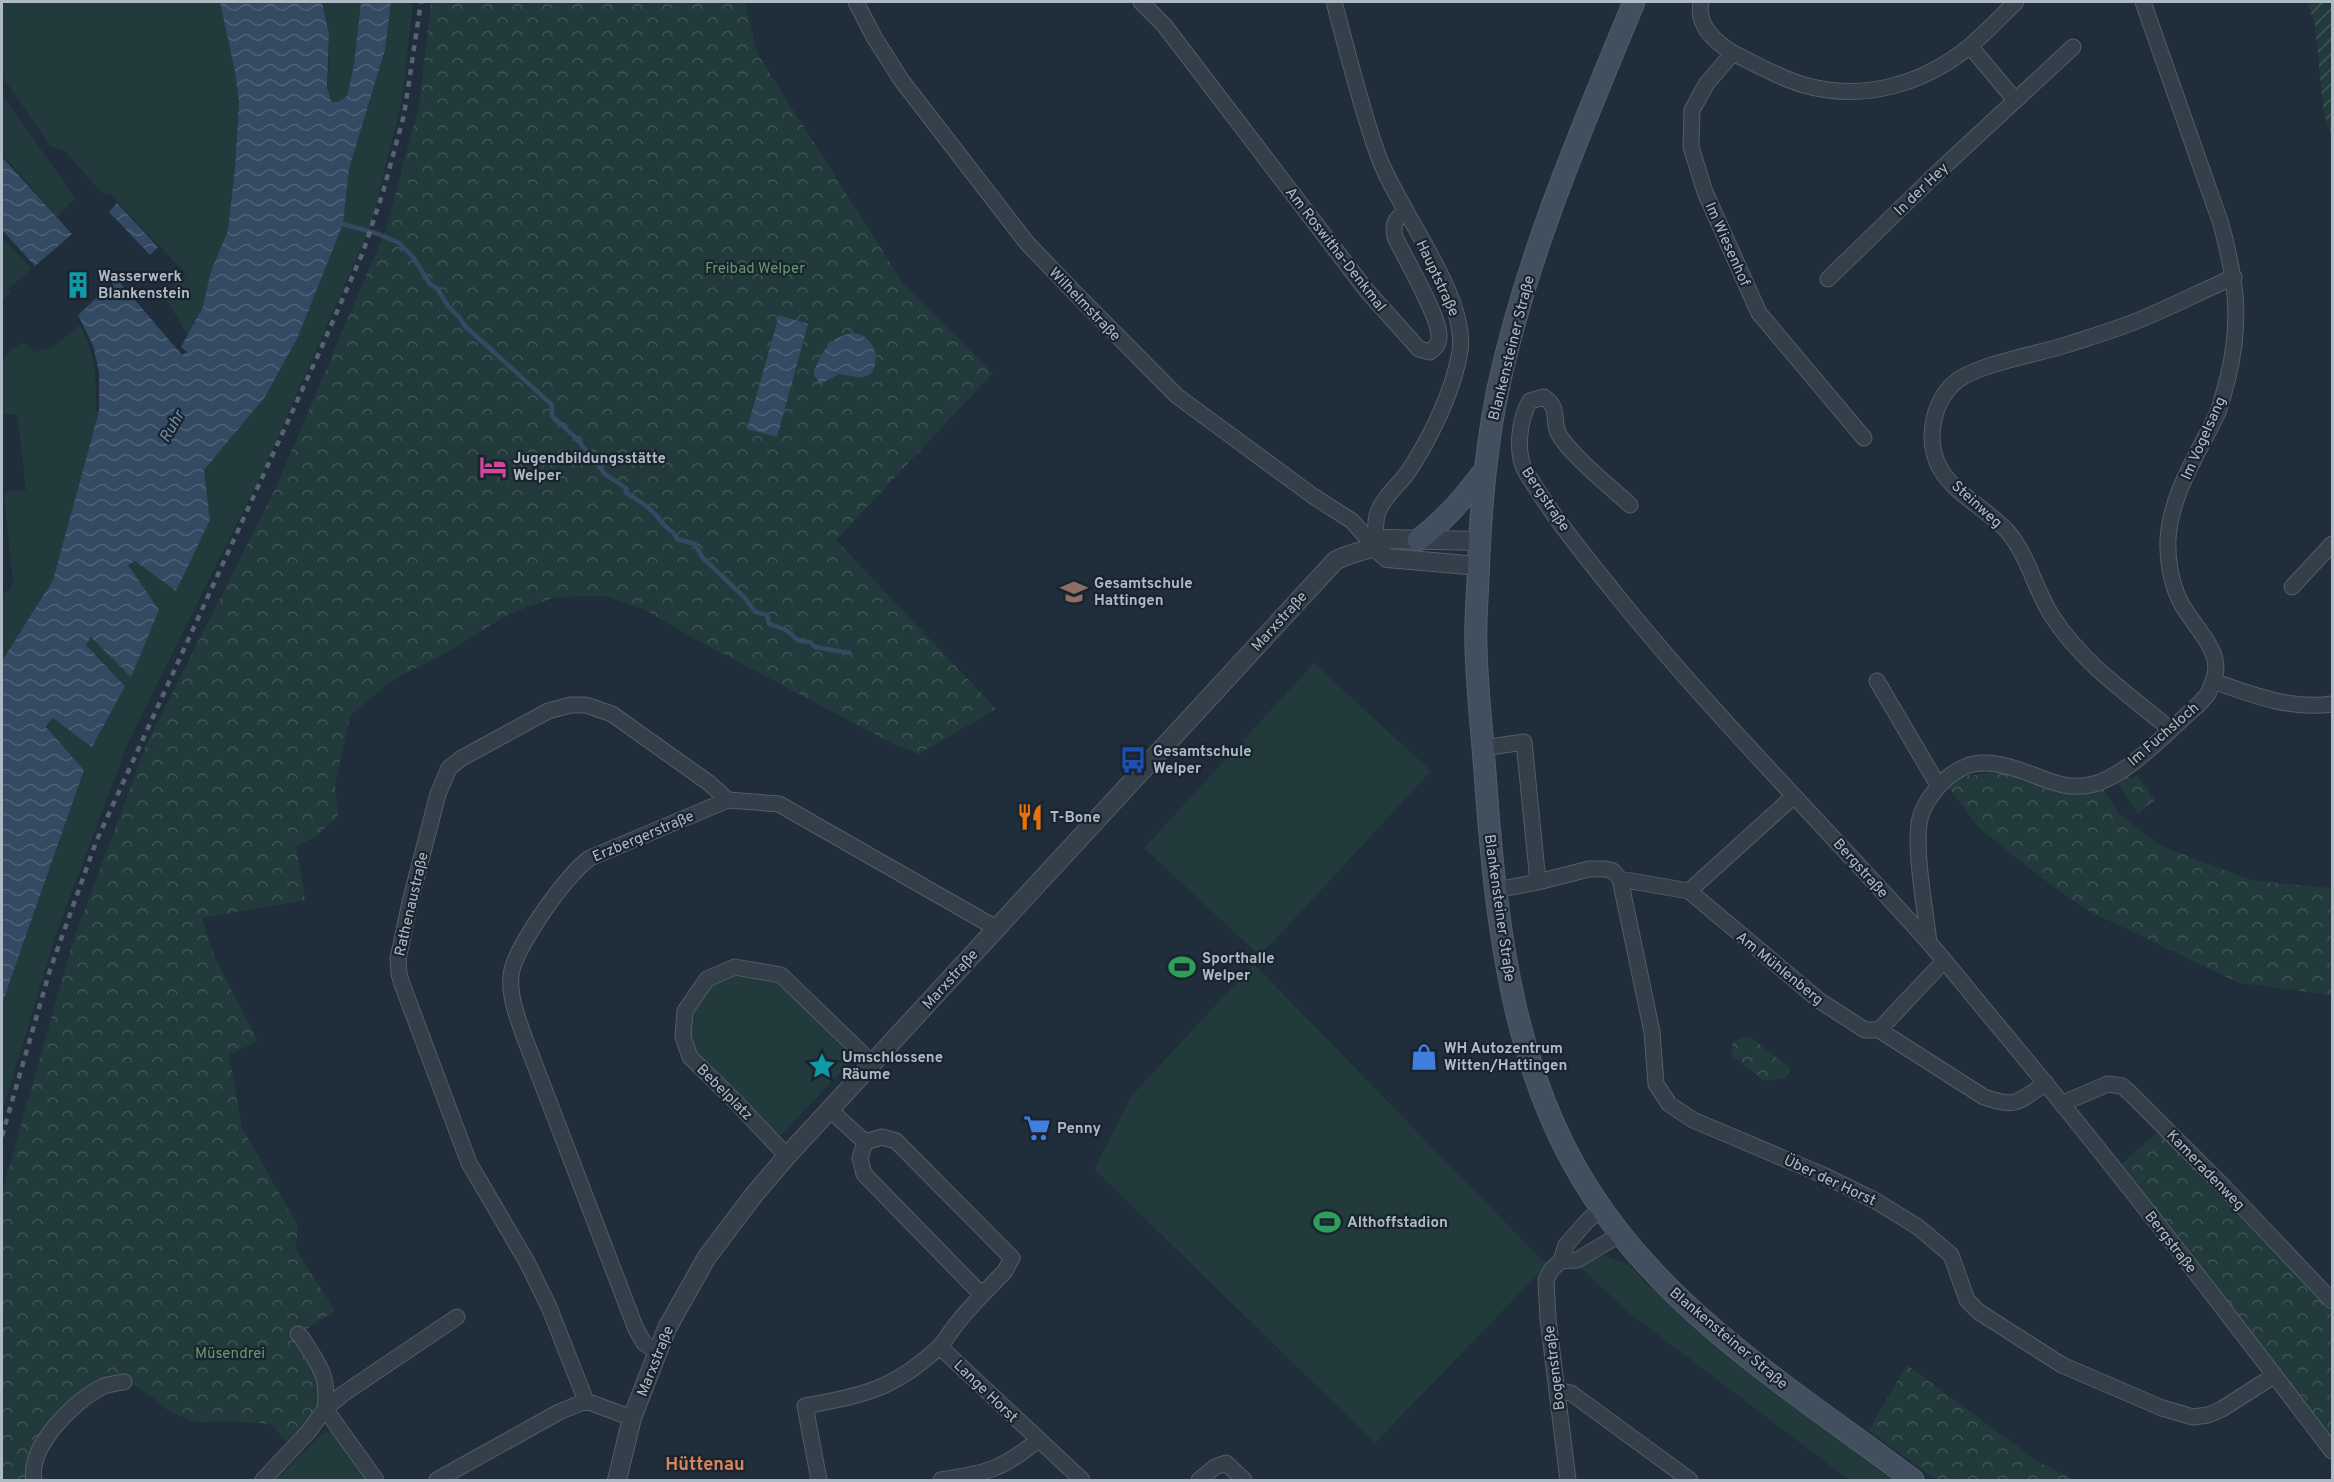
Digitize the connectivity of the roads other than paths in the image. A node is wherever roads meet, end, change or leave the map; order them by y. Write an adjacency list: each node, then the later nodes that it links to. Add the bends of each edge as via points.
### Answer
1 (856, 2): 21 (street, Wilhelmstraße, via 902,81 1027,243 1177,396 1352,521)
2 (1334, 2): 12 (street, Hauptstraße, via 1378,157)
3 (1634, 2): 16 (main road, Blankensteiner Straße, via 1552,205 1527,280 1497,391)
4 (1701, 2): 10 (street, via 1707,31)
5 (2016, 2): 8 (street)
6 (2143, 2): 13 (street, Im Vogelsang, via 2221,224)
7 (1152, 5): 12 (street, Am Roswitha-Denkmal, via 1368,291 1419,349 1430,352 1439,339 1437,321 1393,226)
8 (1970, 46): 10 (street, via 1924,76 1858,92 1801,84); 11 (street)
9 (2073, 47): 11 (street, In der Hey)
10 (1733, 53): 15 (street, Im Wiesenhof, via 1707,83 1692,110 1691,147 1705,192 1758,313)
11 (2015, 100): 14 (street, In der Hey)
12 (1406, 211): 21 (street, Hauptstraße, via 1449,294 1459,319 1461,347 1454,375 1422,450 1379,509)
13 (2234, 277): 25 (street, Im Vogelsang, via 2238,315 2234,352 2219,409 2178,495 2168,539 2176,591 2216,659); 27 (street, Steinweg, via 2137,321 1968,374 1942,396 1933,425 1935,454 1943,473 2008,533 2051,615 2072,643 2094,668)
14 (1828, 279)
15 (1864, 438)
16 (1485, 470): 18 (main road, via 1456,508); 19 (main road, Blankensteiner Straße)
17 (1629, 505): 30 (street, Bergstraße, via 1560,436 1550,401 1544,397 1530,401 1524,414 1520,447 1526,472 1572,539 1652,639)
18 (1418, 540): 19 (street, Marxstraße); 21 (street, Marxstraße, via 1386,539)
19 (1480, 541): 22 (main road, Blankensteiner Straße)
20 (2332, 544): 23 (street)
21 (1376, 548): 22 (street, via 1387,558); 36 (street, Marxstraße, via 1344,556 1326,570)
22 (1479, 566): 28 (main road, Blankensteiner Straße, via 1476,645)
23 (2292, 587)
24 (1877, 681): 29 (street)
25 (2213, 681): 26 (street, via 2296,705); 27 (street, Im Fuchsloch, via 2208,694)
26 (2332, 704)
27 (2170, 729): 29 (street, Im Fuchsloch, via 2140,757 2095,784 2053,784 2007,766 1987,763 1966,764)
28 (1483, 748): 33 (street, via 1524,742); 34 (main road, Blankensteiner Straße)
29 (1938, 785): 37 (street, Im Fuchsloch, via 1921,815 1918,840)
30 (1794, 796): 35 (street); 37 (street, Bergstraße)
31 (728, 800): 36 (street, Erzbergerstraße, via 779,804); 54 (street, Erzbergerstraße, via 580,865 524,944 510,975 513,1003 525,1039 618,1287 644,1343); 58 (street, Rathenaustraße, via 612,714 586,705 558,707 449,768 438,794 410,902 398,958 402,984 469,1163 549,1307)
32 (1620, 879): 33 (street, via 1613,871 1589,869); 35 (street); 55 (street, Über der Horst, via 1652,1032 1656,1084 1669,1104 1693,1120 1874,1200 1918,1227 1951,1256 1967,1300 1979,1312 2062,1365 2162,1408 2193,1417 2222,1409)
33 (1538, 882): 34 (street)
34 (1496, 890): 46 (main road, Blankensteiner Straße, via 1513,998 1529,1059 1552,1122)
35 (1689, 891): 39 (street, Am Mühlenberg, via 1820,1001 1865,1029)
36 (996, 928): 40 (street, Marxstraße)
37 (1929, 943): 38 (street, Bergstraße)
38 (1944, 962): 39 (street); 41 (street, Bergstraße)
39 (1880, 1030): 41 (street, Am Mühlenberg, via 1984,1097 2015,1103)
40 (873, 1064): 43 (street, Marxstraße); 45 (street, Bebelplatz, via 781,975 735,967 707,979 685,1011 683,1037 690,1057)
41 (2046, 1083): 42 (street, Bergstraße)
42 (2063, 1103): 50 (street, Kameradenweg, via 2108,1084 2122,1086); 55 (street, Bergstraße)
43 (831, 1111): 44 (street); 45 (street, Marxstraße)
44 (865, 1142): 49 (street, via 860,1158 864,1174); 49 (street, via 882,1137 896,1141 1012,1258)
45 (787, 1156): 54 (street, Marxstraße, via 707,1257)
46 (1601, 1209): 47 (main road, Blankensteiner Straße); 48 (street, Bogenstraße, via 1566,1245)
47 (1621, 1234): 48 (street, via 1577,1260); 75 (main road, Blankensteiner Straße, via 1658,1278 1702,1319 1776,1380)
48 (1561, 1261): 57 (street, Bogenstraße, via 1546,1280)
49 (982, 1295): 53 (street)
50 (2332, 1301)
51 (458, 1317): 59 (street)
52 (297, 1334): 59 (street, via 323,1373 328,1390)
53 (940, 1347): 61 (street, Lange Horst); 68 (street, via 900,1379 880,1389 805,1406)
54 (657, 1352): 60 (street, Marxstraße)
55 (2275, 1375): 62 (street, Bergstraße)
56 (124, 1382): 63 (street, via 102,1387 62,1418 39,1454)
57 (1557, 1390): 73 (street, Bogenstraße); 74 (street, via 1570,1393)
58 (586, 1401): 60 (street); 66 (street)
59 (325, 1409): 64 (street); 65 (street)
60 (632, 1418): 67 (street, Marxstraße)
61 (1038, 1440): 69 (street, via 1016,1459 986,1473); 70 (street, Lange Horst)
62 (2332, 1451)
63 (34, 1480)
64 (263, 1480)
65 (376, 1480)
66 (437, 1480)
67 (617, 1480)
68 (819, 1480)
69 (941, 1480)
70 (1082, 1480)
71 (1199, 1480): 72 (street, via 1226,1463)
72 (1244, 1480)
73 (1568, 1480)
74 (1690, 1480)
75 (1913, 1480)

